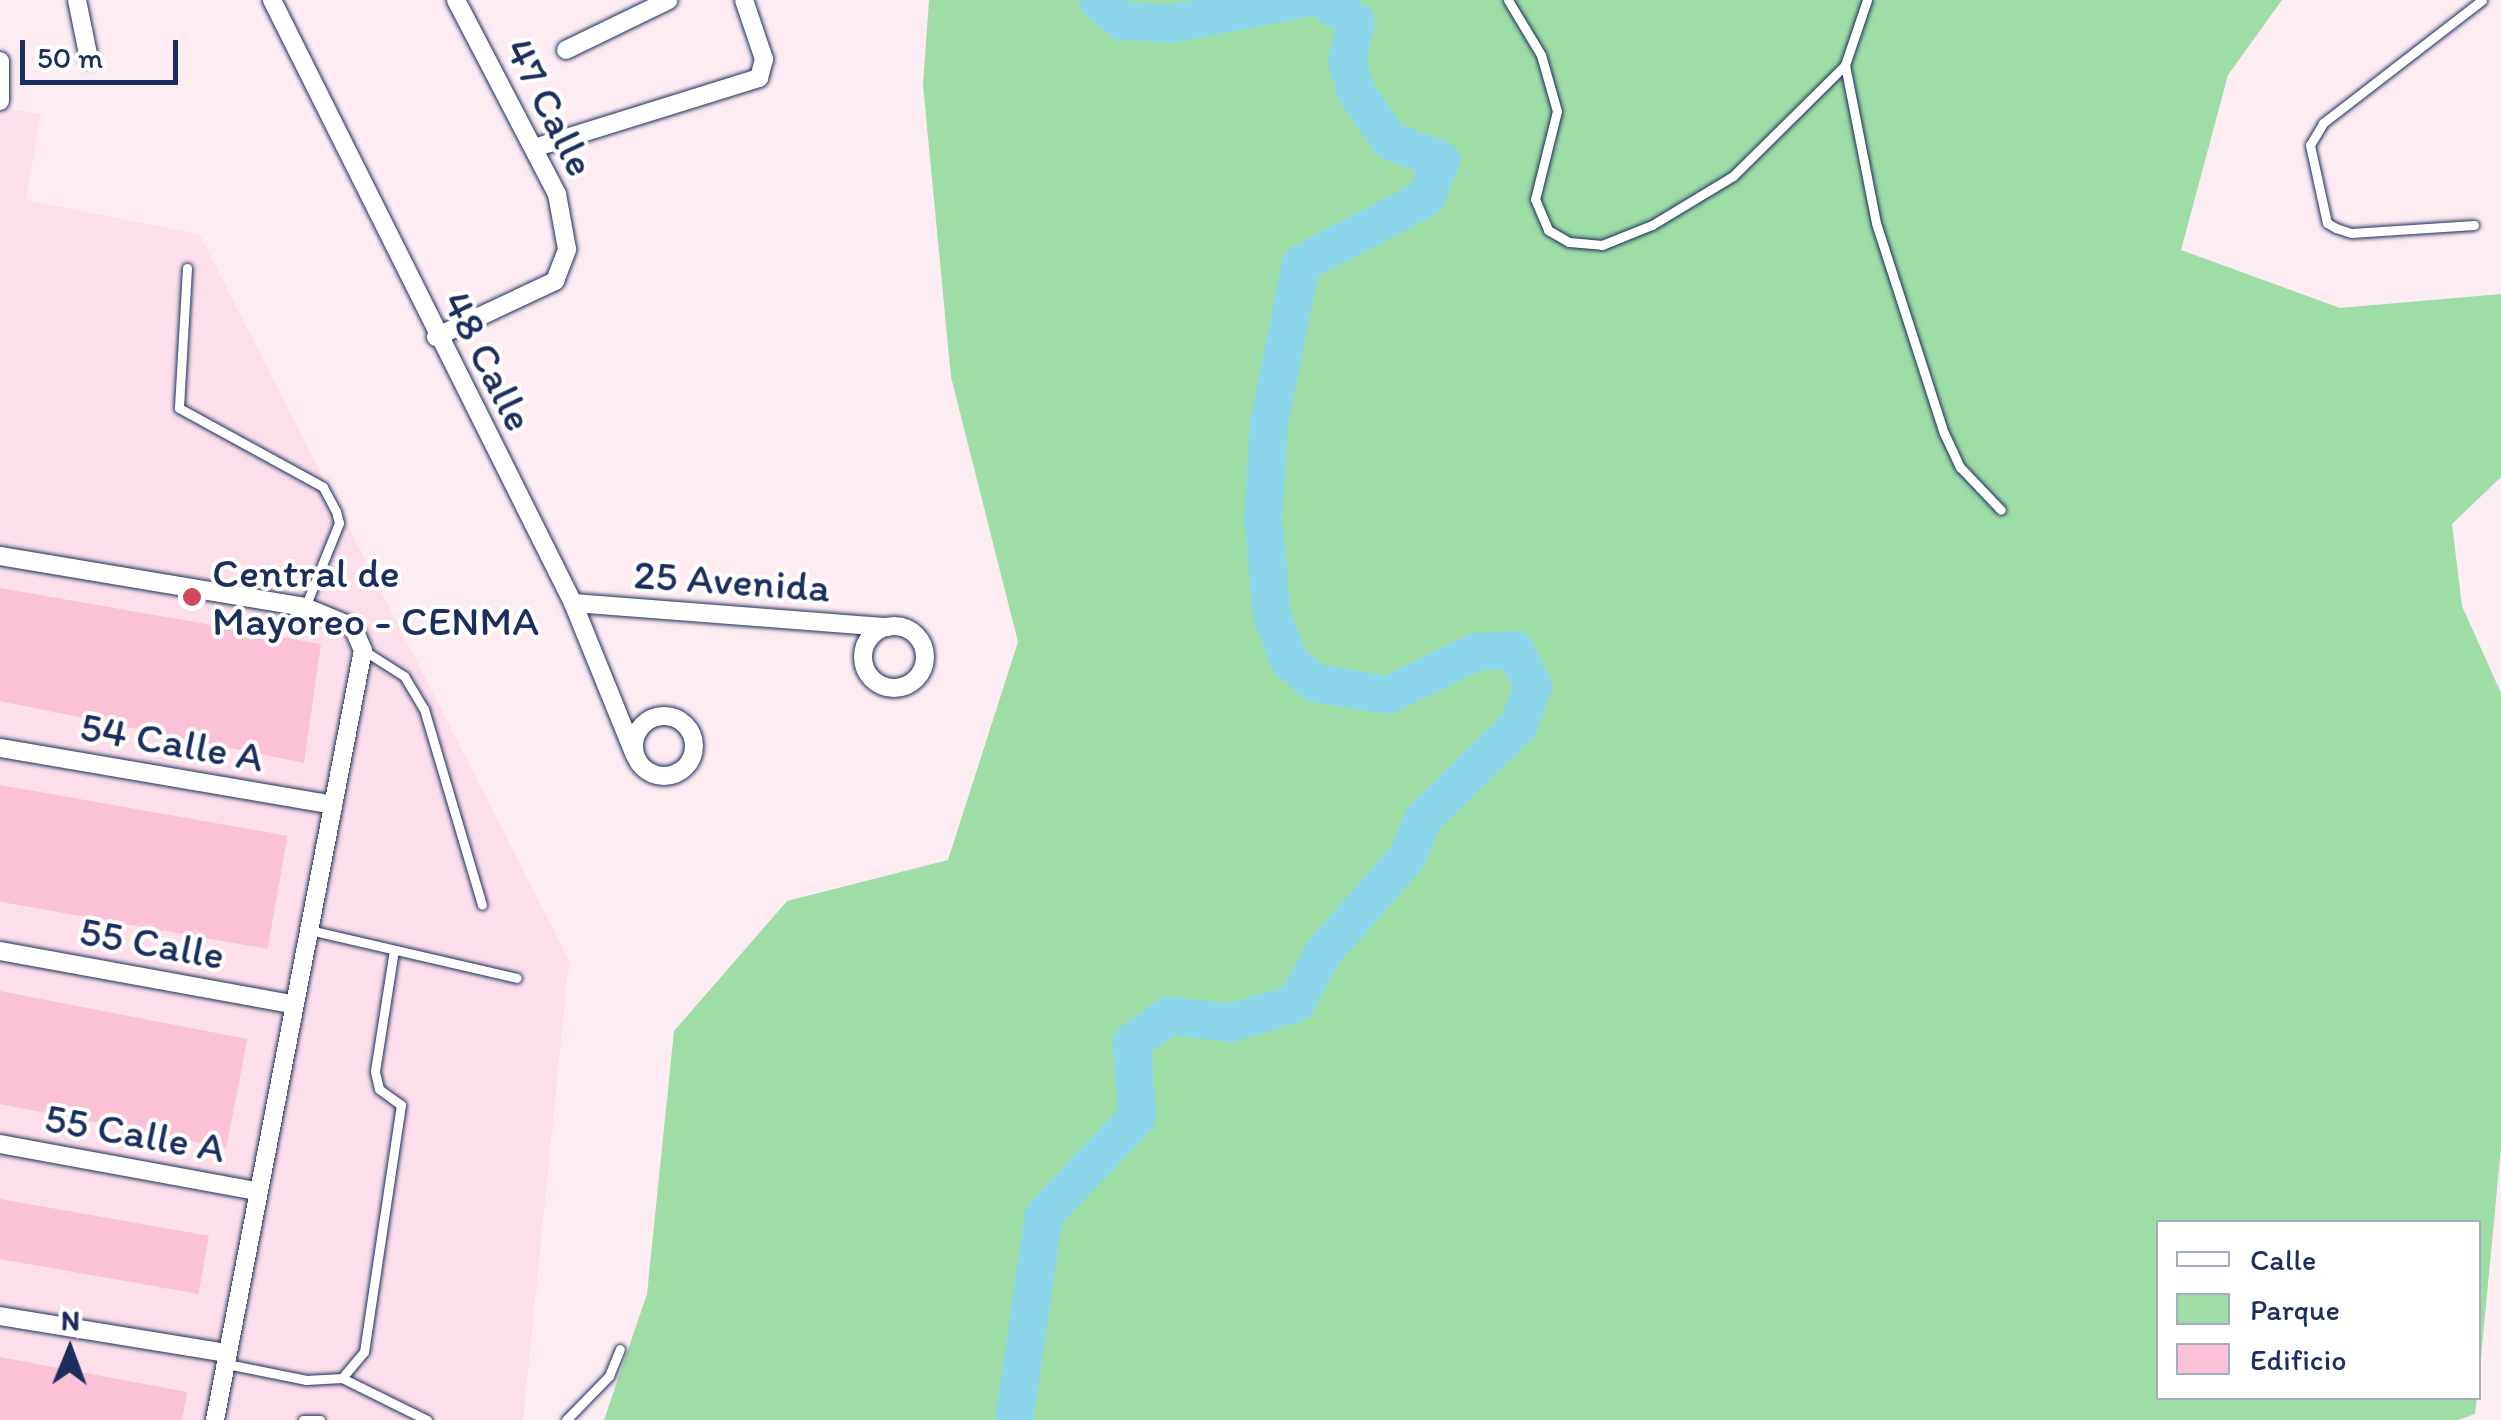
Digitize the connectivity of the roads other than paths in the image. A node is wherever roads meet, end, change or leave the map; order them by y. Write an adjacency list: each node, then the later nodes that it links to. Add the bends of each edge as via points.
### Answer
1 (77, 0): 10 (street)
2 (272, 0): 17 (street, 48 Calle)
3 (670, 0): 9 (street)
4 (744, 0): 14 (street, via 763,70 745,86)
5 (1508, 0): 12 (lane, via 1541,54 1557,111 1535,199 1548,230 1570,242 1602,245 1652,225 1734,176)
6 (1867, 0): 12 (lane)
7 (2482, 0): 15 (lane, via 2324,123 2310,145 2327,222 2336,228 2351,234)
8 (464, 2): 14 (street, 47 Calle)
9 (566, 50)
10 (89, 59)
11 (0, 62): 13 (street)
12 (1846, 65): 18 (lane, via 1876,223 1944,432 1960,467)
13 (0, 102)
14 (534, 148): 17 (street, 47 Calle, via 567,224 567,249 555,281)
15 (2474, 225)
16 (188, 268): 21 (lane, via 180,408 323,487 336,511 339,523)
17 (436, 337): 20 (street, 48 Calle)
18 (2001, 510)
19 (0, 556): 21 (street)
20 (573, 604): 22 (street, 25 Avenida); 25 (street, 48 Calle)
21 (305, 607): 23 (street, via 354,627)
22 (886, 628)
23 (362, 650): 26 (street); 27 (lane, via 404,676 424,709)
24 (0, 748): 26 (street, 54 Calle A)
25 (636, 756)
26 (333, 805): 28 (street)
27 (482, 905)
28 (307, 929): 29 (lane); 32 (street)
29 (394, 950): 31 (lane); 38 (lane, via 374,1071 379,1089 401,1106 368,1334 364,1352)
30 (0, 951): 32 (street, 55 Calle)
31 (517, 978)
32 (291, 1004): 34 (street)
33 (0, 1144): 34 (street, 55 Calle A)
34 (257, 1190): 37 (street)
35 (0, 1316): 37 (street)
36 (620, 1350): 43 (lane, via 609,1376)
37 (225, 1358): 38 (lane, via 306,1380); 39 (street)
38 (342, 1378): 42 (lane)
39 (215, 1420)
40 (302, 1420): 41 (lane)
41 (320, 1420)
42 (427, 1420)
43 (566, 1420)

